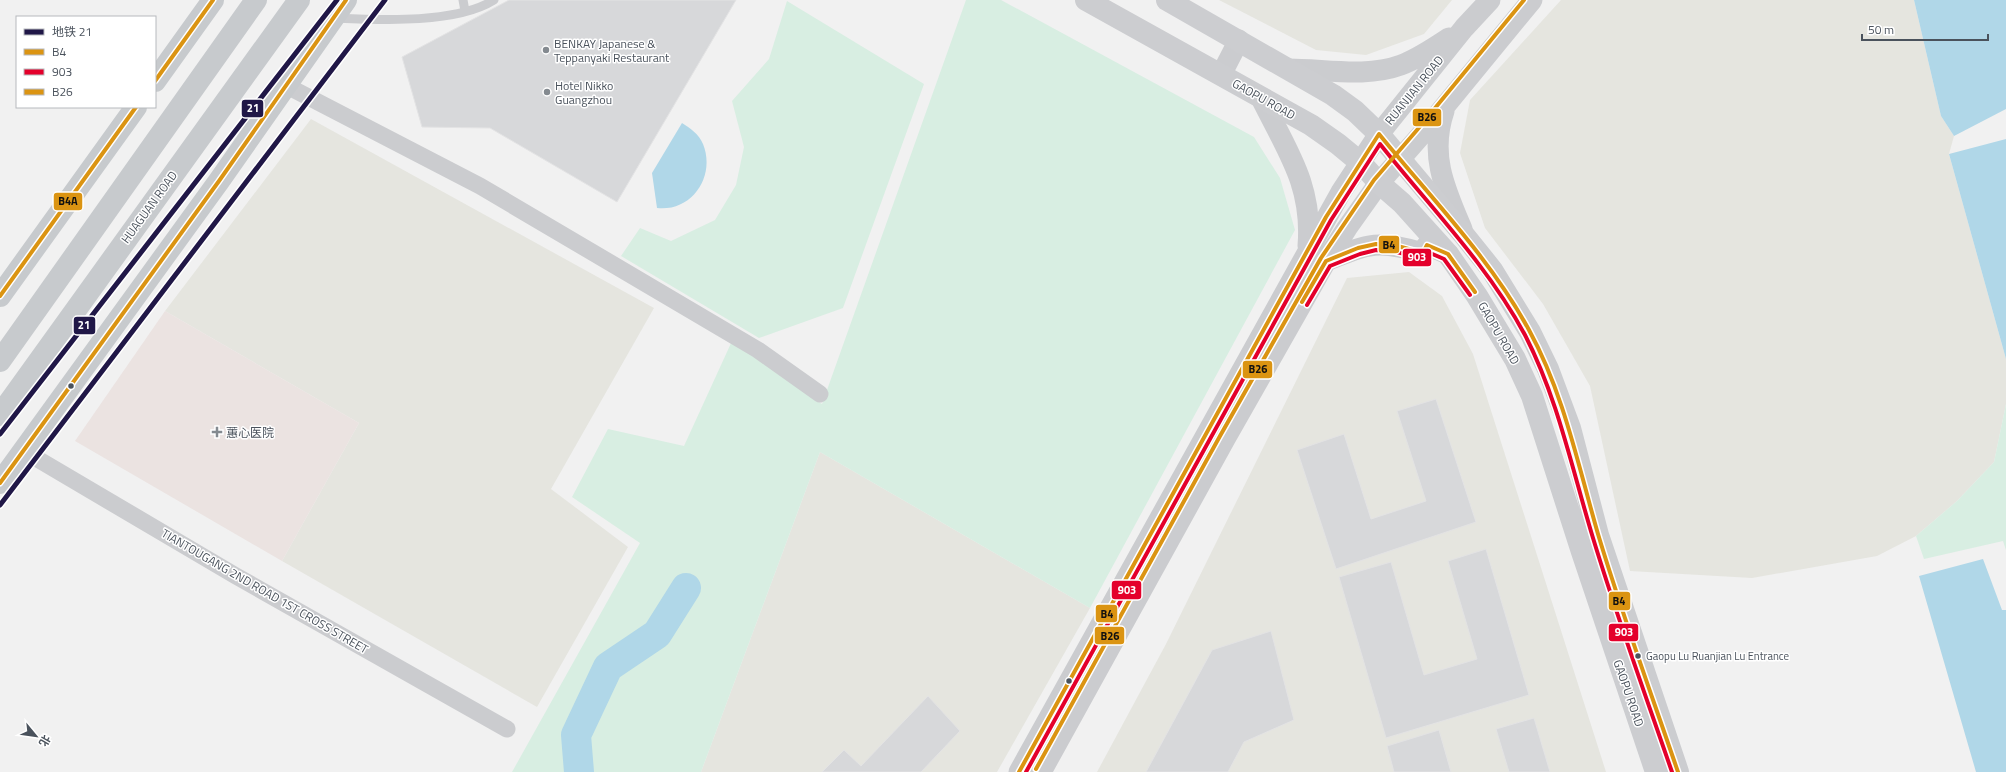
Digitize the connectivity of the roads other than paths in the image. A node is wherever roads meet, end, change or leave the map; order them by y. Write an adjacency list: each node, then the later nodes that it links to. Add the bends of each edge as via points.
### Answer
1 (213, 0): 17 (main road)
2 (256, 0): 31 (main road)
3 (298, 0): 33 (main road, HUAGUAN ROAD)
4 (346, 0): 12 (main road)
5 (463, 0): 11 (lane)
6 (494, 0): 11 (lane, via 485,6)
7 (1086, 0): 16 (main road, GAOPU ROAD)
8 (1168, 0): 14 (main road, GAOPU ROAD)
9 (1490, 0): 13 (street, RUANJIAN ROAD)
10 (1532, 0): 20 (street)
11 (464, 10): 12 (lane, via 441,16 391,20)
12 (333, 18): 18 (main road)
13 (1464, 28): 15 (street, via 1418,58 1400,66 1354,72); 22 (street, RUANJIAN ROAD)
14 (1239, 40): 15 (main road, GAOPU ROAD); 16 (street)
15 (1288, 68): 22 (main road, GAOPU ROAD, via 1355,110)
16 (1221, 75): 19 (main road, GAOPU ROAD)
17 (156, 80)
18 (287, 86): 32 (street, via 480,186 758,350); 34 (main road)
19 (1261, 98): 24 (main road, GAOPU ROAD, via 1311,125); 27 (street, via 1305,191 1309,215)
20 (1446, 105): 23 (street); 26 (street, via 1440,123 1439,164 1442,182)
21 (135, 108): 30 (main road)
22 (1379, 134): 23 (main road, GAOPU ROAD); 24 (street, RUANJIAN ROAD)
23 (1399, 160): 25 (street); 26 (main road, GAOPU ROAD)
24 (1361, 163): 25 (main road, GAOPU ROAD); 27 (street, RUANJIAN ROAD)
25 (1379, 183): 28 (main road, GAOPU ROAD, via 1402,203); 29 (street)
26 (1464, 235): 40 (main road, GAOPU ROAD, via 1514,303 1558,394 1570,428 1598,534)
27 (1308, 250): 37 (street, RUANJIAN ROAD)
28 (1448, 254): 29 (street, via 1426,245 1423,253 1394,245 1376,244 1358,248); 39 (main road, GAOPU ROAD, via 1497,327 1532,396)
29 (1326, 261): 38 (street)
30 (0, 296)
31 (0, 361)
32 (820, 394)
33 (0, 415)
34 (24, 451): 35 (main road); 36 (street, TIANTOUGANG 2ND ROAD 1ST CROSS STREET, via 236,576)
35 (0, 483)
36 (507, 729)
37 (1019, 772)
38 (1041, 772)
39 (1656, 772)
40 (1678, 772)

